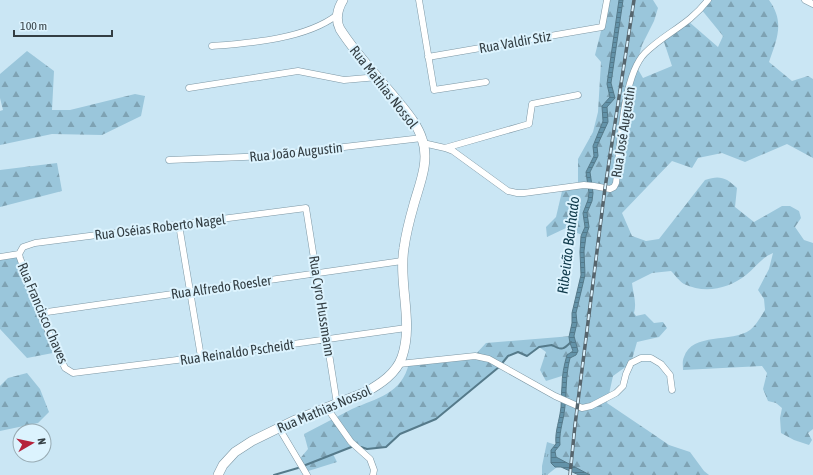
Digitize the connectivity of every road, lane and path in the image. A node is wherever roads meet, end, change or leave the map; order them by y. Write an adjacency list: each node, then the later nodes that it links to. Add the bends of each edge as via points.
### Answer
1 (343, 0): 7 (street)
2 (419, 0): 9 (street)
3 (607, 0): 9 (street, Rua Valdir Stiz, via 602,27)
4 (708, 0): 15 (street, Rua José Augustin, via 692,18 653,46 639,60 628,93 614,187 610,189 584,186 512,192 461,156)
5 (805, 0): 6 (street)
6 (813, 4)
7 (337, 15): 8 (street, via 313,28 287,36); 10 (street, Rua Mathias Nossol, via 340,30)
8 (212, 46)
9 (428, 57): 11 (street, via 434,90)
10 (378, 77): 12 (street, via 344,80 298,71); 14 (street, Rua Mathias Nossol, via 408,114)
11 (486, 82)
12 (189, 88)
13 (578, 95): 15 (street, via 532,104 529,124)
14 (423, 140): 15 (street, Rua José Augustin); 16 (street, Rua João Augustin, via 266,156); 21 (street, Rua Mathias Nossol, via 424,170 411,215)
15 (445, 148)
16 (169, 160)
17 (306, 208): 18 (street, Rua Oséias Roberto Nagel); 22 (street, Rua Cyro Hussmann)
18 (179, 225): 19 (street, Rua Oséias Roberto Nagel, via 35,243 23,247); 23 (street)
19 (19, 254): 20 (street); 24 (street, Rua Francisco Chaves)
20 (0, 257)
21 (402, 261): 22 (street, Rua Alfredo Roesler); 25 (street, Rua Mathias Nossol)
22 (317, 274): 23 (street, Rua Alfredo Roesler); 26 (street, Rua Cyro Hussmann)
23 (190, 292): 24 (street, Rua Alfredo Roesler); 27 (street)
24 (40, 313): 29 (street, Rua Francisco Chaves, via 65,368)
25 (406, 328): 26 (street, Rua Reinaldo Pscheidt); 28 (street, Rua Mathias Nossol, via 404,350)
26 (327, 339): 27 (street, Rua Reinaldo Pscheidt); 31 (street, Rua Cyro Hussmann)
27 (201, 357): 29 (street, Rua Reinaldo Pscheidt, via 78,374)
28 (399, 364): 30 (street, via 474,356 489,359 554,396 582,408 592,406 616,393 623,386 631,364 641,358 651,358 661,364 670,375); 31 (street, Rua Mathias Nossol, via 375,387)
29 (69, 371)
30 (672, 390)
31 (337, 404): 32 (street, Rua Mathias Nossol)
32 (326, 408): 33 (street, Rua Mathias Nossol); 36 (street, via 351,442 370,459)
33 (279, 428): 34 (street, Rua Mathias Nossol, via 235,452); 35 (street)
34 (218, 475)
35 (307, 475)
36 (373, 475)

